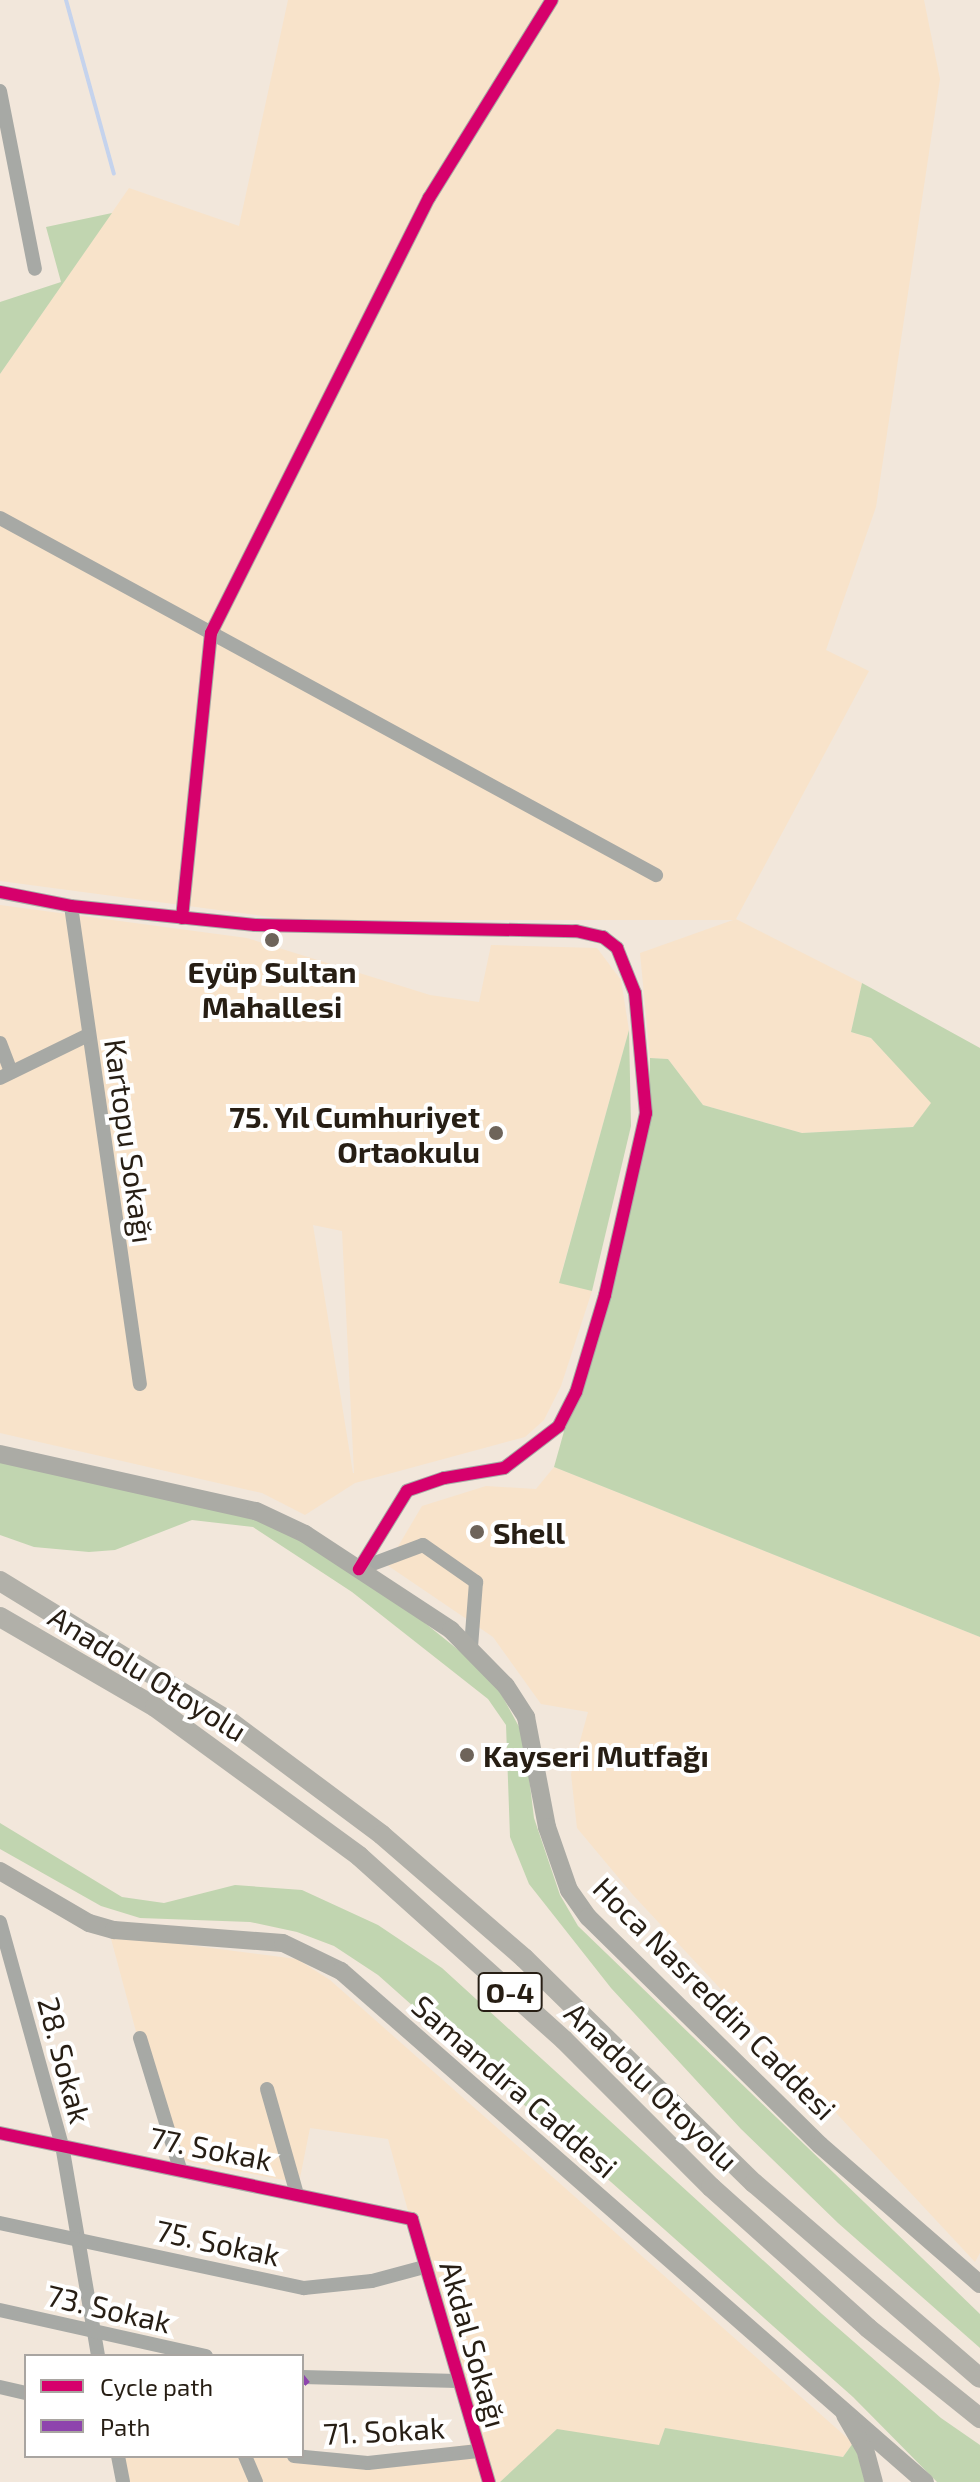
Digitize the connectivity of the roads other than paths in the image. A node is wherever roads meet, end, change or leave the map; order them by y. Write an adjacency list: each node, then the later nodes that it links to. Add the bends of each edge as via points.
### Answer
1 (552, 0): 5 (street, via 429,198)
2 (0, 91): 3 (street)
3 (35, 269)
4 (0, 518): 5 (street)
5 (211, 633): 6 (street); 9 (street)
6 (656, 875)
7 (0, 892): 8 (street)
8 (71, 906): 9 (street); 10 (street, Kartopu Sokağı)
9 (182, 918): 15 (street, via 299,927 588,933 617,948 635,993 646,1113 605,1295 559,1426 504,1468 444,1478 407,1491)
10 (88, 1035): 12 (street); 13 (street, Kartopu Sokağı)
11 (0, 1043): 12 (street)
12 (6, 1075)
13 (140, 1384)
14 (0, 1454): 15 (main road, Hoca Nasreddin Caddesi, via 256,1511)
15 (359, 1569): 18 (main road, Hoca Nasreddin Caddesi); 18 (street, via 423,1545 476,1582)
16 (0, 1581): 37 (highway, Anadolu Otoyolu / O-4, via 130,1657 277,1753 382,1835 524,1958 754,2183)
17 (0, 1617): 42 (highway, Anadolu Otoyolu / O-4, via 155,1707 359,1856 564,2040 722,2197 868,2328)
18 (471, 1647): 31 (main road, Hoca Nasreddin Caddesi, via 526,1717 547,1827 569,1890 588,1917 820,2145)
19 (0, 1871): 41 (main road, Samandıra Caddesi, via 101,1927 283,1943 341,1971)
20 (0, 1922): 24 (street, 28. Sokak)
21 (140, 2038): 25 (street)
22 (267, 2089): 26 (street)
23 (0, 2133): 24 (street, 77. Sokak)
24 (62, 2145): 25 (street, 77. Sokak); 29 (street, 28. Sokak)
25 (180, 2169): 26 (street, 77. Sokak)
26 (296, 2191): 27 (street, 77. Sokak)
27 (412, 2219): 30 (street, Akdal Sokağı)
28 (0, 2223): 29 (street, 75. Sokak)
29 (75, 2238): 30 (street, 75. Sokak, via 304,2288 372,2281); 33 (street, 28. Sokak)
30 (424, 2267): 38 (street, Akdal Sokağı)
31 (980, 2284)
32 (0, 2310): 33 (street, 73. Sokak)
33 (93, 2331): 34 (street, 28. Sokak); 35 (street, 73. Sokak)
34 (98, 2354)
35 (197, 2354)
36 (304, 2377): 38 (street)
37 (980, 2378)
38 (458, 2381): 43 (street, Akdal Sokağı)
39 (0, 2387): 40 (street)
40 (24, 2393)
41 (836, 2399): 50 (main road, via 865,2449); 51 (main road, Samandıra Caddesi)
42 (980, 2418)
43 (478, 2451): 44 (street, 71. Sokak, via 368,2463); 49 (street, Akdal Sokağı)
44 (304, 2457)
45 (118, 2458): 47 (street)
46 (246, 2458): 48 (street)
47 (123, 2482)
48 (256, 2482)
49 (489, 2482)
50 (874, 2482)
51 (925, 2482)

